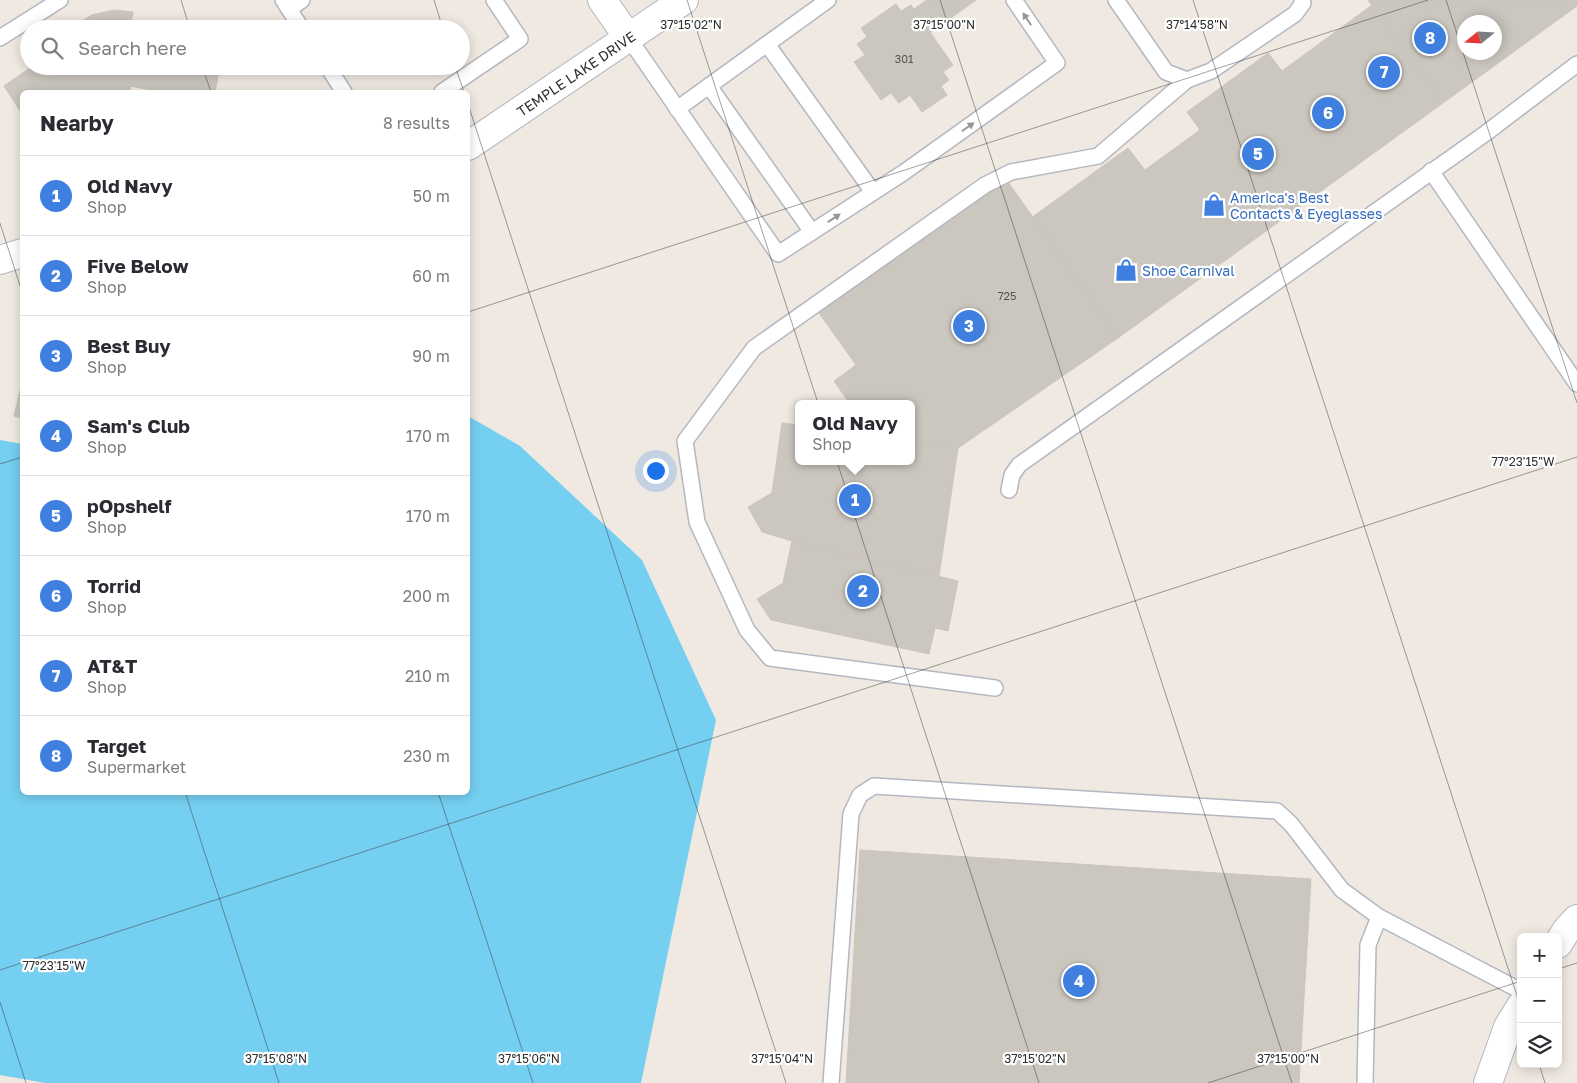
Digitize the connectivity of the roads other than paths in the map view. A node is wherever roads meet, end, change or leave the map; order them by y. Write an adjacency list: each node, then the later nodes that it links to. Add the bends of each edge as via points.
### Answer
1 (60, 0): 11 (lane)
2 (302, 0): 10 (lane)
3 (494, 0): 18 (lane, via 520,39)
4 (602, 0): 14 (street)
5 (684, 0): 14 (street, TEMPLE LAKE DRIVE)
6 (828, 0): 16 (lane)
7 (1014, 0): 28 (lane, one-way to 7, via 1057,63)
8 (1116, 0): 21 (lane, via 1166,72)
9 (1302, 0): 21 (lane, via 1295,14 1211,71)
10 (286, 5): 12 (lane)
11 (28, 20)
12 (296, 20)
13 (20, 25): 15 (lane)
14 (628, 37): 25 (lane); 26 (street, TEMPLE LAKE DRIVE)
15 (0, 38)
16 (767, 44): 22 (lane); 28 (lane)
17 (1577, 64): 27 (lane)
18 (470, 73)
19 (333, 75): 23 (lane)
20 (467, 75): 24 (lane)
21 (1187, 80): 34 (lane, via 1098,156 1011,172 985,184 754,348 685,441 697,522 747,630 770,658)
22 (709, 86): 25 (lane); 29 (lane)
23 (343, 90)
24 (445, 90)
25 (677, 109): 29 (lane, via 778,254)
26 (470, 145)
27 (1431, 172): 32 (lane); 33 (lane, via 1020,465 1012,475)
28 (873, 192): 29 (lane, one-way to 28)
29 (812, 232)
30 (20, 254): 31 (street)
31 (0, 260)
32 (1577, 384)
33 (1009, 490)
34 (995, 688)
35 (1379, 917): 38 (lane); 40 (lane, via 1342,890 1291,824 1277,812 874,786 860,795 851,814); 41 (lane, via 1368,945)
36 (1577, 919): 37 (street)
37 (1562, 938)
38 (1517, 989)
39 (1517, 1012): 42 (street, via 1508,1027)
40 (831, 1083)
41 (1366, 1083)
42 (1488, 1083)

